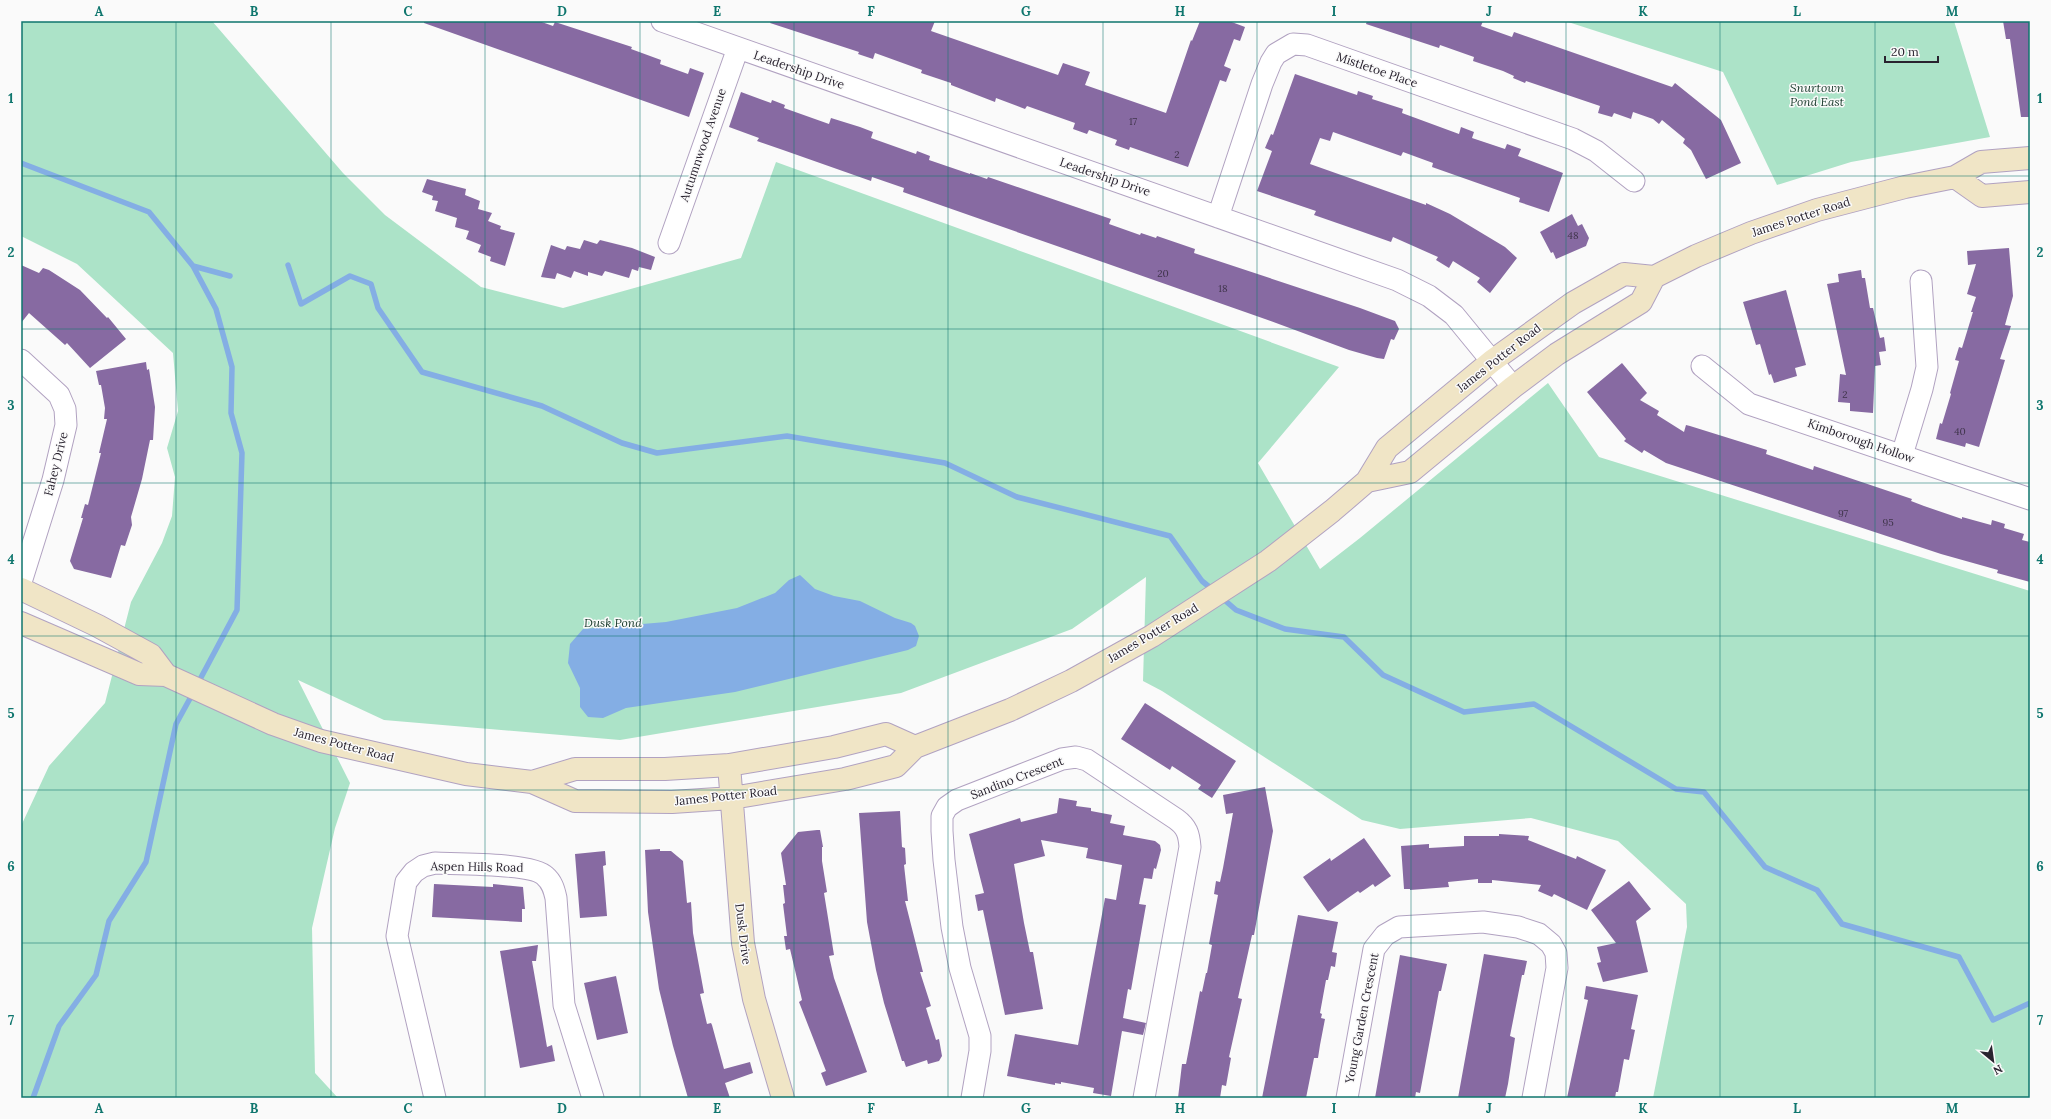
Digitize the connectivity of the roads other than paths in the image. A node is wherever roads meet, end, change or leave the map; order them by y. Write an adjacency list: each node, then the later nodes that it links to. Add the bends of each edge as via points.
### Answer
1 (662, 21): 2 (street, Leadership Drive)
2 (738, 48): 7 (street, Leadership Drive); 8 (street, Autumnwood Avenue)
3 (2030, 158): 4 (main road, James Potter Road, via 1981,162)
4 (1955, 177): 6 (main road, via 1982,196); 9 (main road, James Potter Road, via 1817,210 1751,233)
5 (1634, 181): 7 (street, Mistletoe Place, via 1596,151 1573,139 1307,45 1293,44 1276,54 1271,62)
6 (2030, 192)
7 (1218, 217): 12 (street, Leadership Drive, via 1380,274 1429,296 1454,315)
8 (669, 243)
9 (1654, 277): 12 (main road, James Potter Road, via 1624,274 1573,304); 14 (main road, James Potter Road, via 1642,302 1563,350)
10 (1920, 281): 15 (street, via 1927,367)
11 (21, 360): 18 (street, Fahey Drive, via 59,395 65,409 66,425 53,480)
12 (1492, 361): 14 (street, Leadership Drive); 16 (main road, James Potter Road, via 1387,448)
13 (1702, 366): 15 (street, Kimborough Hollow, via 1749,404)
14 (1513, 387): 16 (main road, James Potter Road, via 1410,472)
15 (1902, 455): 17 (street, Kimborough Hollow)
16 (1367, 481): 22 (main road, James Potter Road, via 1262,565 1152,636 1071,681 1010,710)
17 (2030, 499)
18 (21, 582)
19 (21, 589): 21 (main road, James Potter Road, via 151,655)
20 (21, 622): 21 (main road, James Potter Road, via 139,674)
21 (173, 679): 24 (main road, James Potter Road, via 273,724 320,741 466,774)
22 (915, 747): 23 (main road, James Potter Road, via 886,734 834,747); 25 (main road, James Potter Road, via 896,766 816,785)
23 (729, 765): 24 (main road, James Potter Road, via 665,769 575,769); 25 (main road, Dusk Drive)
24 (532, 782): 25 (main road, James Potter Road, via 575,802 672,802)
25 (732, 798): 28 (main road, Dusk Drive, via 743,943 754,999)
26 (435, 1098): 27 (street, Aspen Hills Road, via 396,936 406,882 423,866 435,863 530,868 545,875 553,885 564,1005)
27 (593, 1098)
28 (782, 1098)
29 (972, 1098): 30 (street, Sandino Crescent, via 980,1036 960,968 952,927 942,816 947,807 957,800 1076,757 1088,760 1176,819 1184,825 1189,835 1190,847)
30 (1144, 1098)
31 (1347, 1098): 32 (street, Young Garden Crescent, via 1374,949 1385,935 1399,928 1483,922 1518,927 1539,934 1551,944 1556,954 1558,968)
32 (1534, 1098)

